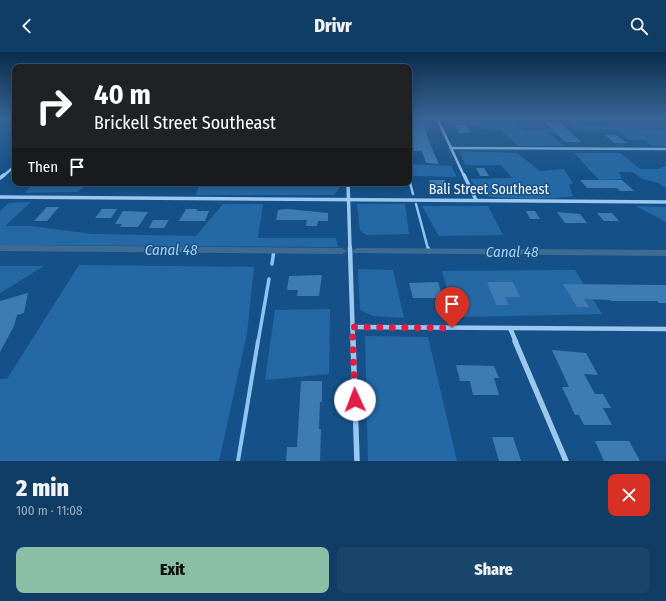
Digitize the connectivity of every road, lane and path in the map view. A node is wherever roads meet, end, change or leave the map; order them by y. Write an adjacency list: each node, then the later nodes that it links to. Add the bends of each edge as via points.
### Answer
1 (446, 137): 2 (street)
2 (451, 148): 3 (street); 9 (street)
3 (666, 149)
4 (12, 168): 5 (street)
5 (0, 178)
6 (348, 186): 8 (street)
7 (0, 197): 8 (street, Bali Street Southeast)
8 (348, 199): 9 (street, Bali Street Southeast); 11 (street)
9 (476, 200): 10 (street, Bali Street Southeast)
10 (666, 202)
11 (352, 327): 12 (street); 14 (street)
12 (510, 328): 13 (street); 15 (street)
13 (666, 329)
14 (357, 461)
15 (566, 461)

